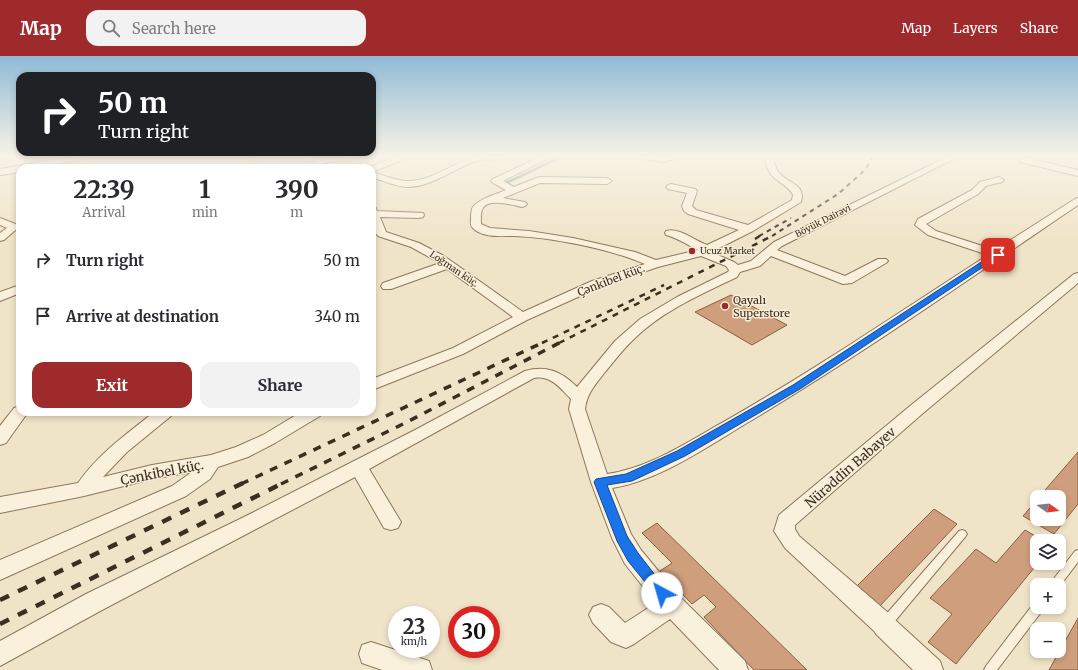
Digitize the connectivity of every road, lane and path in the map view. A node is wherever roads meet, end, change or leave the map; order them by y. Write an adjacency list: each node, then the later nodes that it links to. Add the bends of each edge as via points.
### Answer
1 (501, 184): 7 (street)
2 (533, 184): 7 (street)
3 (788, 184): 18 (street, Çənkibel küç., via 797,191 798,200)
4 (897, 184): 24 (street, Böyük Dairəvi)
5 (984, 184): 26 (street, via 975,192 922,220 920,225 932,233)
6 (671, 187): 18 (street, via 692,190 687,206 692,212)
7 (513, 190): 8 (street)
8 (492, 199): 10 (street); 29 (street, via 477,209 476,225 479,228 569,240 636,256)
9 (1078, 201): 26 (street)
10 (522, 204)
11 (376, 212): 12 (street)
12 (419, 216)
13 (0, 220): 15 (street)
14 (376, 223): 22 (street, Loğman küç., via 378,231)
15 (16, 225)
16 (16, 226): 19 (street)
17 (16, 227): 21 (street)
18 (749, 228): 25 (street, Çənkibel küç.)
19 (0, 229)
20 (670, 233): 25 (street, via 679,235)
21 (0, 238)
22 (391, 238): 23 (street); 28 (street, Loğman küç., via 415,245)
23 (378, 242)
24 (769, 250): 27 (street, via 843,280 848,280); 30 (street, Böyük Dairəvi, via 757,264)
25 (705, 251): 29 (street, Çənkibel küç.); 30 (street)
26 (998, 255): 44 (street, via 796,387 681,454 628,478)
27 (882, 261)
28 (450, 264): 32 (street); 35 (street, Loğman küç.)
29 (655, 264): 35 (street, Çənkibel küç., via 596,284)
30 (735, 269): 37 (street, via 733,274 670,307 635,331 620,345)
31 (1078, 277): 55 (street, Nürəddin Babayev, via 916,410 786,522 784,531 792,542)
32 (387, 286)
33 (16, 291): 34 (street)
34 (0, 297)
35 (522, 317): 36 (street, Çənkibel küç., via 458,351)
36 (376, 383)
37 (578, 397): 43 (street, via 548,372 530,374); 44 (street, via 577,409)
38 (17, 416): 41 (street)
39 (160, 416): 45 (street, via 101,464)
40 (302, 416): 42 (street, Çənkibel küç., via 269,439)
41 (0, 439)
42 (212, 462): 45 (street, Çənkibel küç., via 152,472); 50 (street, via 203,474 179,491)
43 (358, 467): 47 (street); 56 (street, via 94,602)
44 (600, 482): 52 (street, via 622,538 633,557)
45 (84, 489): 46 (street, Çənkibel küç.)
46 (0, 505)
47 (391, 522)
48 (962, 534): 55 (lane)
49 (1078, 554): 51 (lane)
50 (0, 570)
51 (1059, 578)
52 (672, 605): 54 (street, via 626,636 619,634); 59 (street)
53 (1033, 614): 61 (lane)
54 (602, 615)
55 (884, 626): 60 (street, Nürəddin Babayev)
56 (0, 654)
57 (371, 654): 58 (street)
58 (420, 670)
59 (736, 670)
60 (931, 670)
61 (990, 670)

